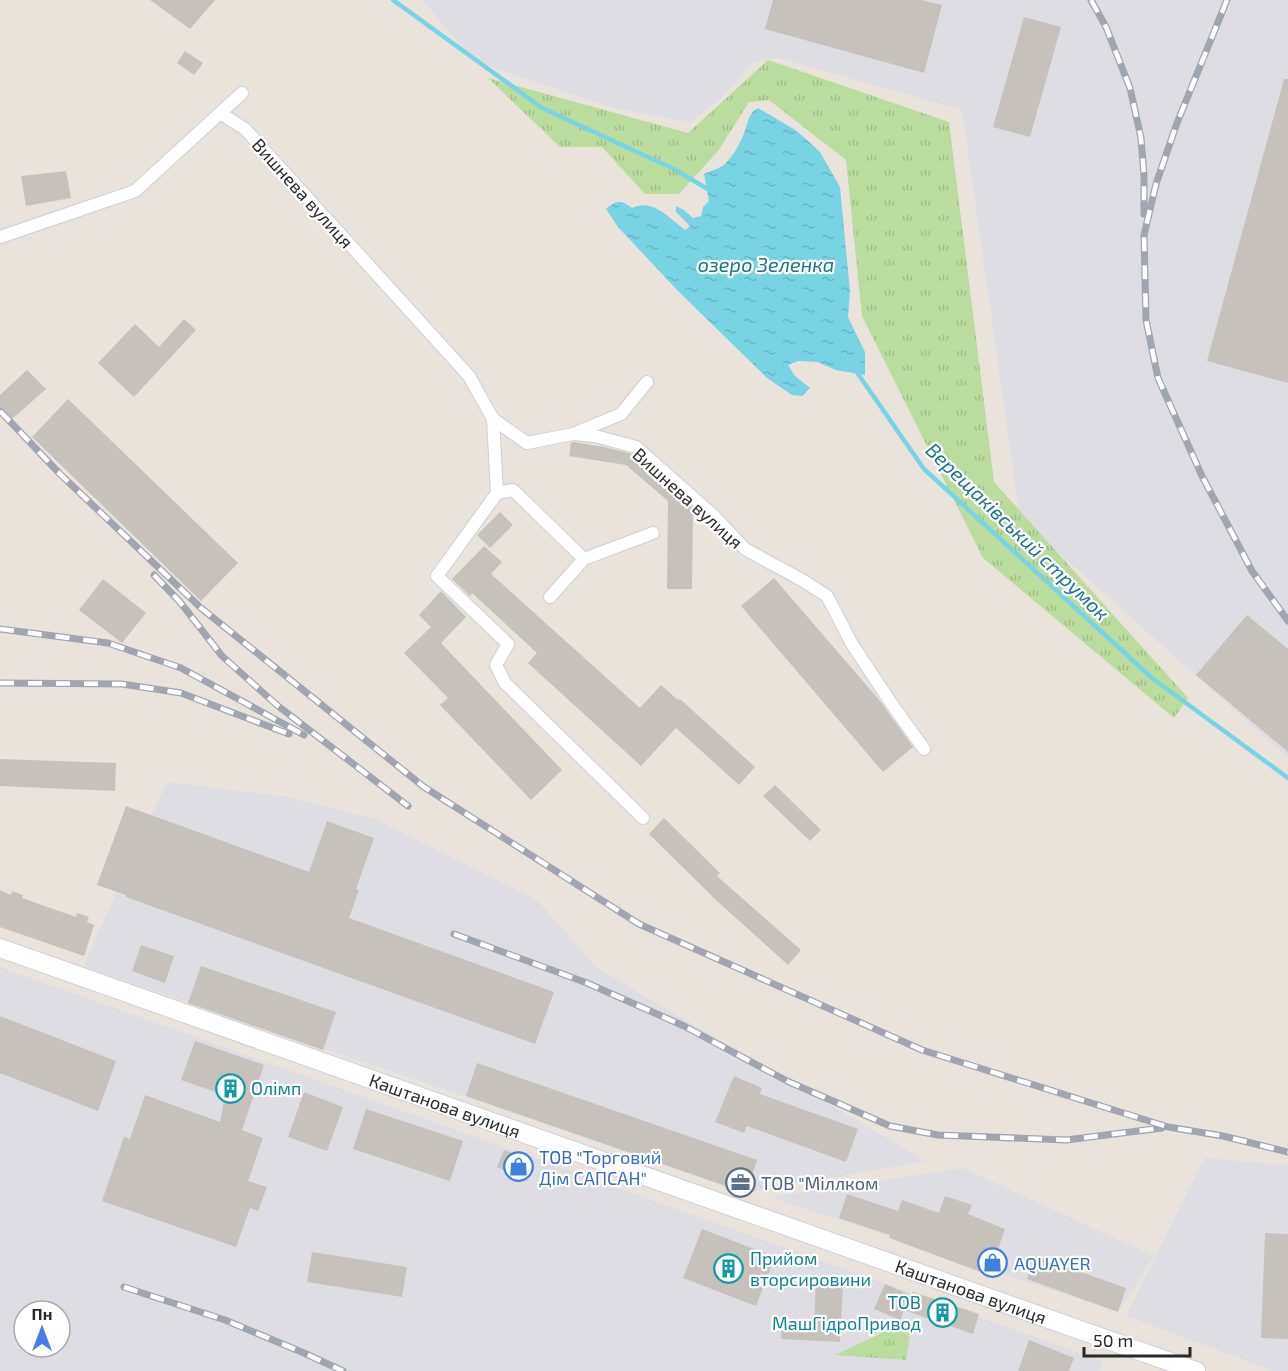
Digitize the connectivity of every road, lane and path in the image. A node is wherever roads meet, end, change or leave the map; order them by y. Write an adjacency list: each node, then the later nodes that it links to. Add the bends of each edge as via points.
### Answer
1 (242, 93): 2 (street)
2 (220, 113): 3 (street, via 135,191); 5 (street, Вишнева вулиця, via 245,129 469,376)
3 (0, 237)
4 (647, 382): 6 (street, Вишнева вулиця, via 621,414)
5 (492, 419): 6 (street, Вишнева вулиця, via 527,443); 7 (street, Вишнева вулиця)
6 (573, 434): 11 (street, Вишнева вулиця, via 636,447 746,549 827,596 852,644)
7 (497, 493): 9 (street, via 513,490); 12 (street, via 436,576 508,644 496,665 505,683)
8 (653, 533): 9 (street)
9 (584, 559): 10 (street)
10 (550, 597)
11 (924, 748)
12 (643, 818)
13 (0, 948): 14 (street, Каштанова вулиця)
14 (1196, 1371)

